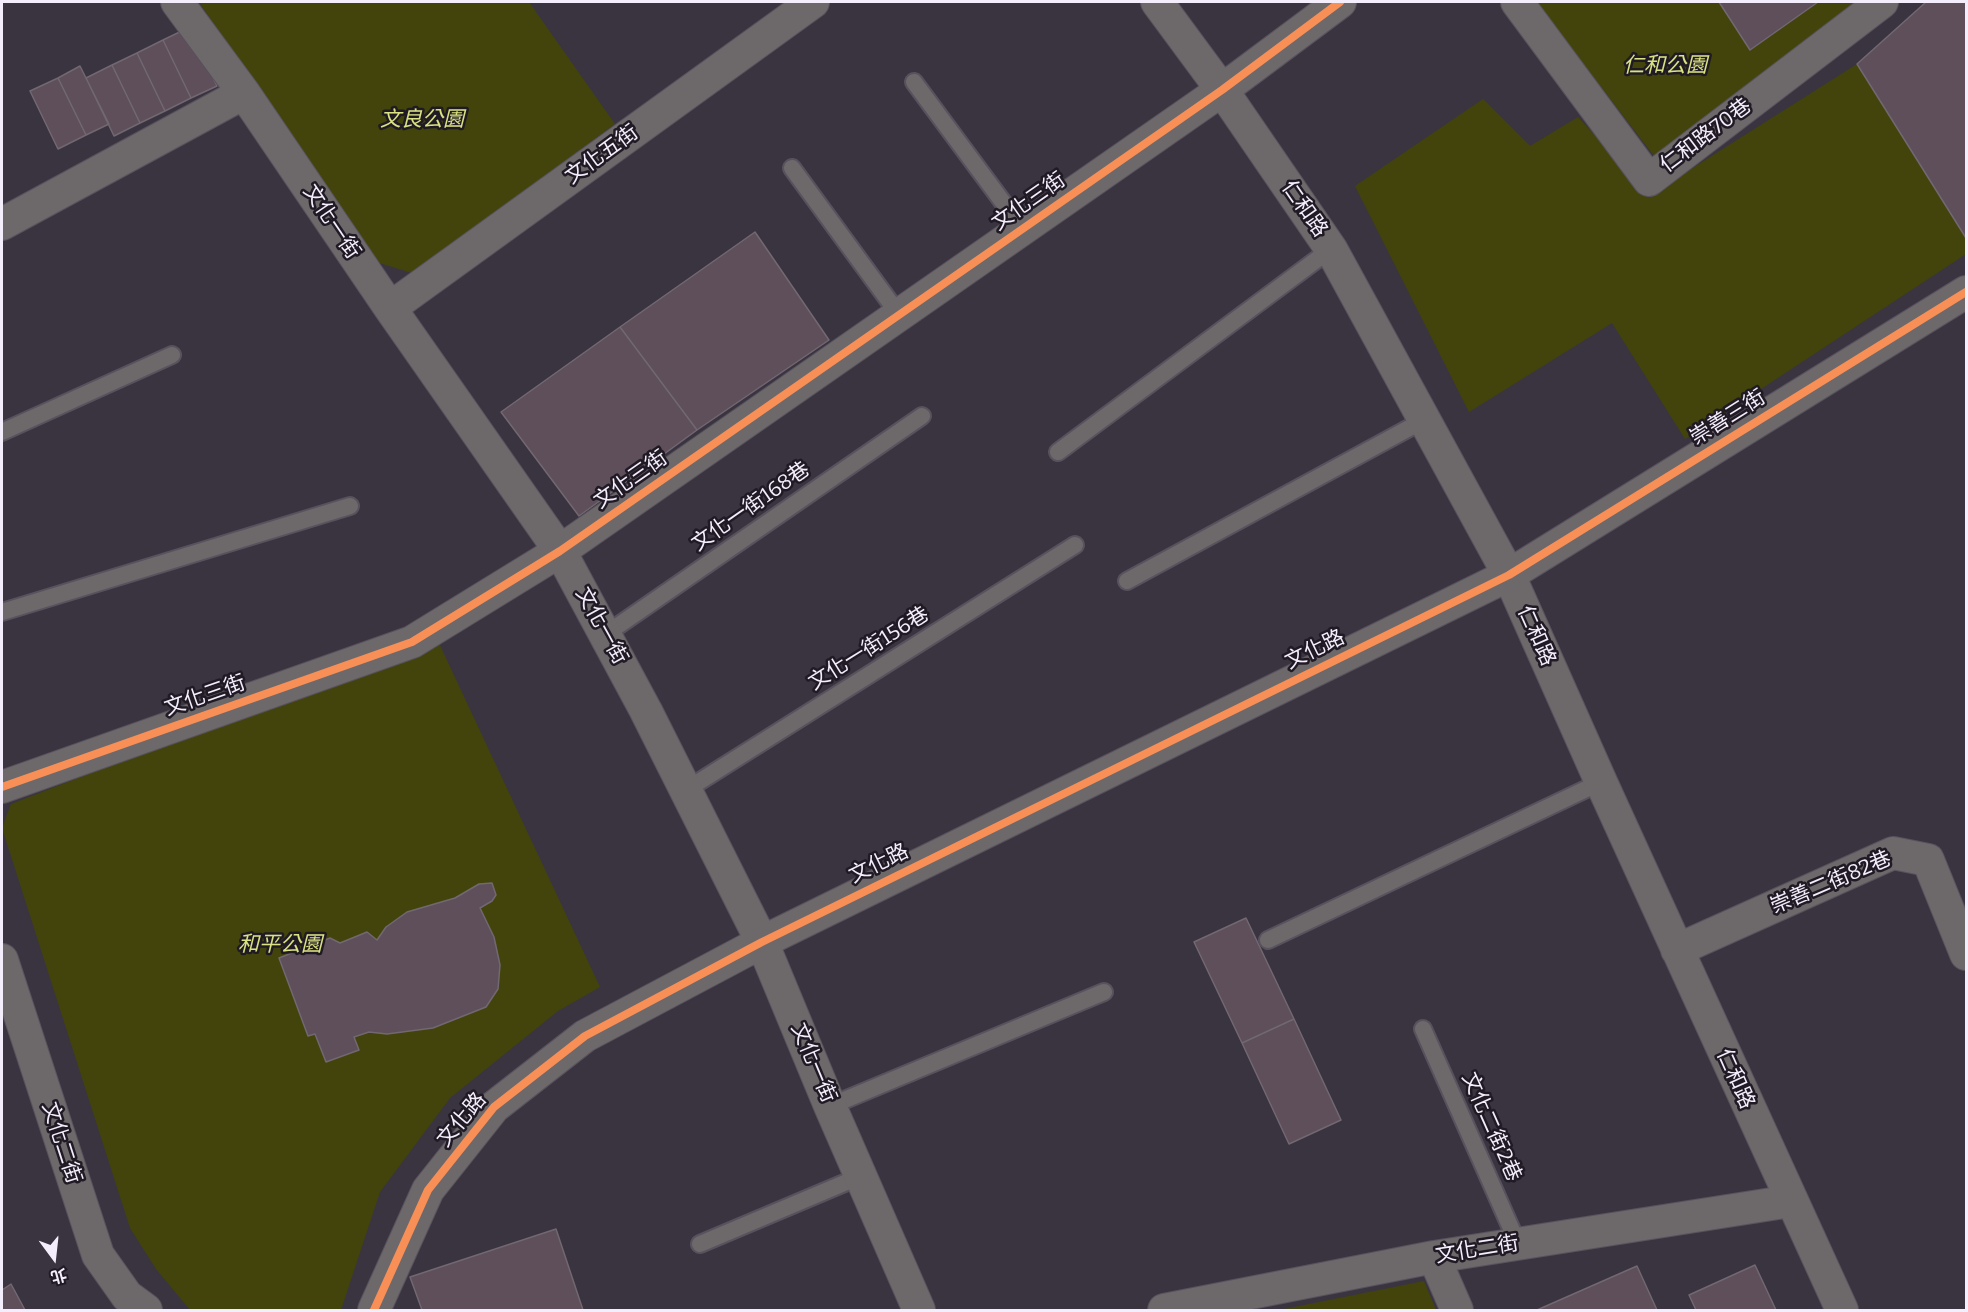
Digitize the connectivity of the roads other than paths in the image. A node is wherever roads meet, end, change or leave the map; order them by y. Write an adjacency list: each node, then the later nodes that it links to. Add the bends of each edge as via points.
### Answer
1 (177, 2): 9 (street, 文化一街)
2 (813, 2): 15 (street, 文化五街)
3 (1156, 2): 8 (street, 仁和路)
4 (1340, 2): 8 (street)
5 (1517, 2): 6 (street, 仁和路70巷, via 1649,180)
6 (1882, 2)
7 (914, 82): 12 (lane)
8 (1222, 90): 12 (street, 文化三街); 13 (street, 仁和路)
9 (244, 93): 11 (street); 15 (street, 文化一街)
10 (792, 168): 16 (lane)
11 (2, 224)
12 (1022, 228): 16 (street, 文化三街)
13 (1331, 249): 19 (street, 仁和路); 21 (lane)
14 (1966, 292): 25 (street, 崇善三街)
15 (390, 308): 24 (street, 文化一街)
16 (900, 316): 24 (street, 文化三街)
17 (172, 355): 20 (lane)
18 (922, 416): 28 (lane, 文化一街168巷)
19 (1424, 420): 25 (street, 仁和路); 26 (lane)
20 (2, 432)
21 (1058, 452)
22 (350, 506): 27 (lane)
23 (1075, 545): 31 (lane, 文化一街156巷)
24 (560, 551): 28 (street, 文化一街); 30 (street, 文化三街, via 412,642)
25 (1509, 575): 29 (street, 仁和路); 33 (street, 文化路)
26 (1126, 581)
27 (2, 612)
28 (606, 634): 31 (street, 文化一街)
29 (1601, 782): 32 (lane); 34 (street, 仁和路)
30 (2, 787)
31 (686, 790): 33 (street, 文化一街)
32 (1268, 940)
33 (762, 942): 39 (street, 文化一街); 46 (street, 文化路, via 585,1036 494,1107 428,1190)
34 (1677, 950): 35 (street, 崇善二街82巷, via 1893,852 1928,860); 41 (street, 仁和路)
35 (1966, 954)
36 (2, 960): 45 (street, 文化二街, via 98,1256 127,1296)
37 (1104, 992): 39 (lane)
38 (1423, 1029): 42 (lane, 文化二街2巷)
39 (830, 1106): 40 (street, 文化一街)
40 (861, 1176): 43 (lane); 47 (street, 文化一街)
41 (1791, 1201): 42 (street, 文化二街); 50 (street, 仁和路)
42 (1518, 1244): 44 (street, 文化二街)
43 (700, 1245)
44 (1434, 1257): 48 (street, 文化二街); 49 (street)
45 (146, 1311)
46 (374, 1311)
47 (919, 1311)
48 (1164, 1311)
49 (1457, 1311)
50 (1842, 1311)

